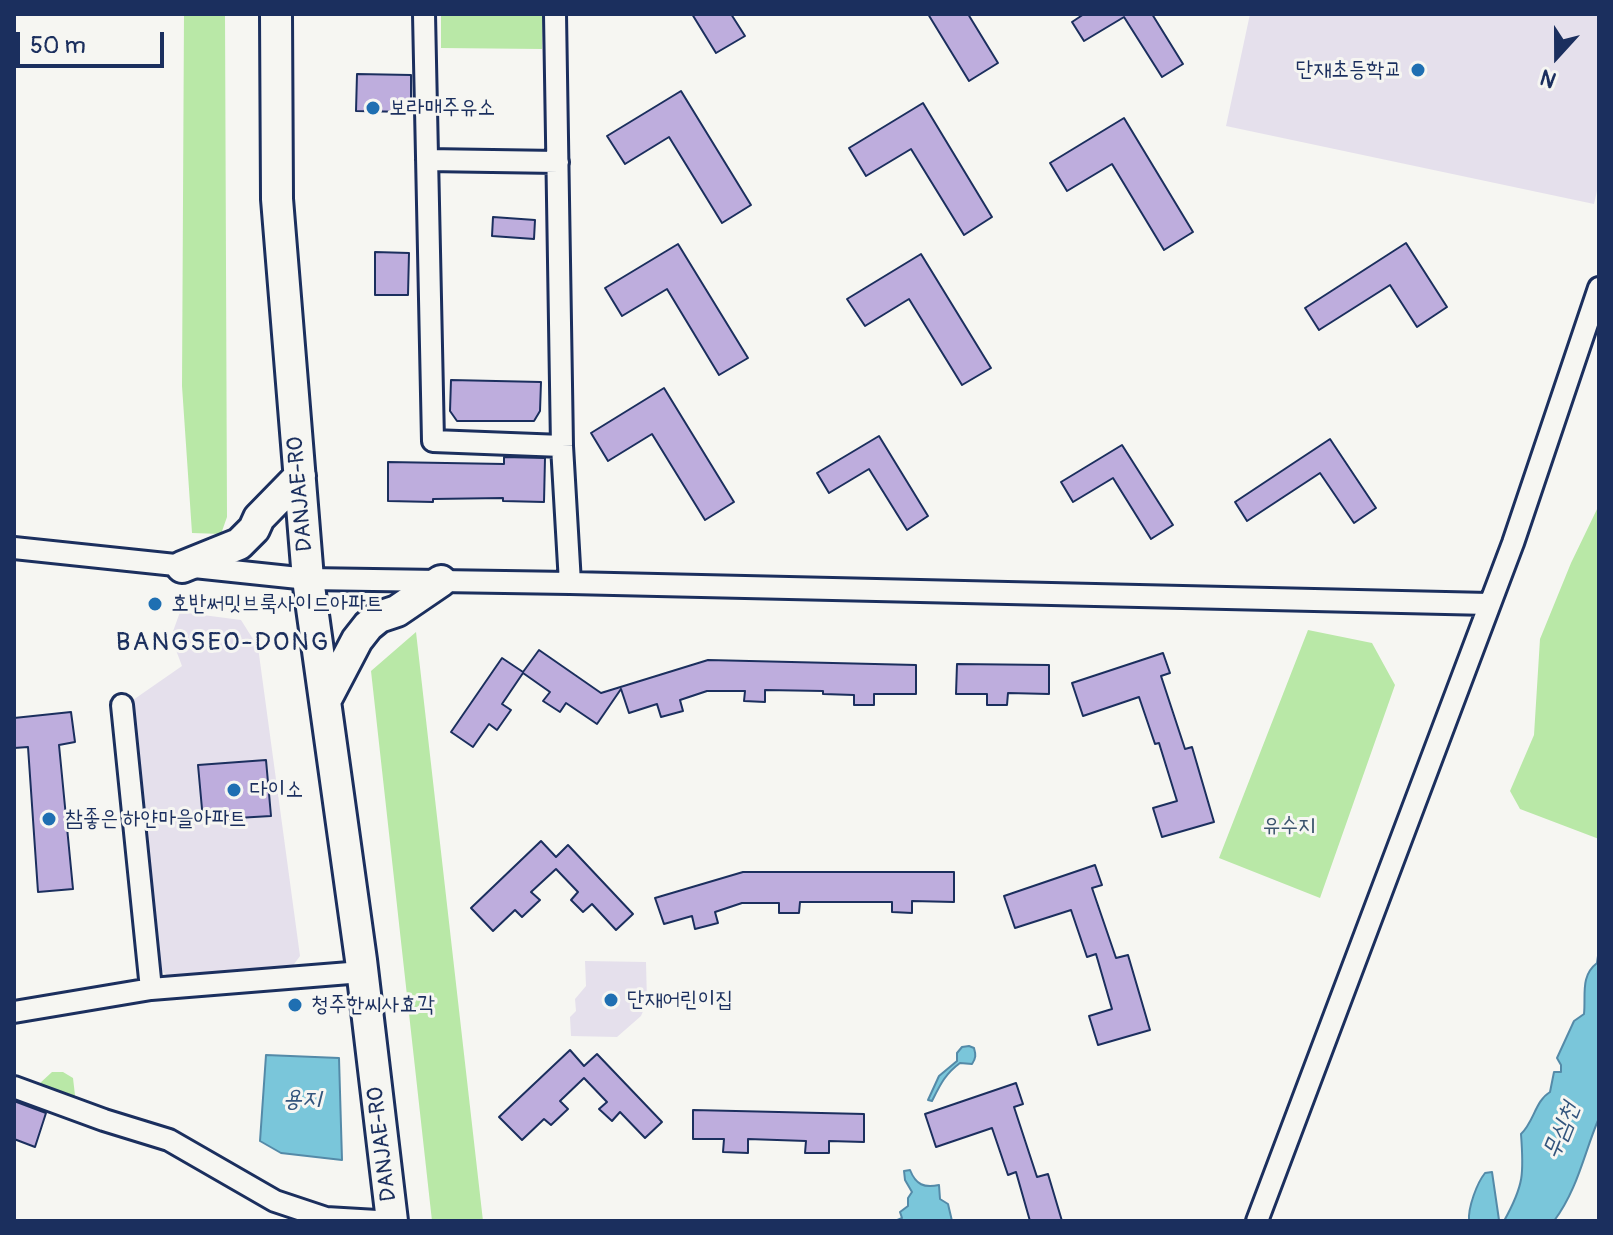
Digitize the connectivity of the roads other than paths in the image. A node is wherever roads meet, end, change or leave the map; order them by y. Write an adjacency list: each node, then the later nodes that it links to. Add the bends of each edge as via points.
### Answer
1 (276, 14): 8 (street, DANJAE-RO, via 277,199)
2 (424, 14): 4 (street)
3 (555, 14): 5 (street)
4 (427, 160): 5 (street); 7 (street, via 433,441)
5 (558, 162): 7 (street)
6 (1599, 288): 14 (street)
7 (562, 446): 13 (street)
8 (300, 476): 10 (street, via 239,544); 11 (street, DANJAE-RO)
9 (14, 548): 10 (street)
10 (182, 567): 11 (street)
11 (308, 579): 12 (street); 15 (street, DANJAE-RO)
12 (441, 581): 13 (street); 15 (street, via 368,626)
13 (570, 583): 14 (street)
14 (1489, 604): 23 (street)
15 (325, 701): 17 (street, DANJAE-RO)
16 (122, 705): 18 (street)
17 (362, 972): 18 (street); 22 (street, DANJAE-RO)
18 (151, 989): 19 (street)
19 (14, 1012)
20 (14, 1087): 21 (street, via 169,1140 275,1201 326,1218)
21 (377, 1221)
22 (392, 1221)
23 (1257, 1221)

